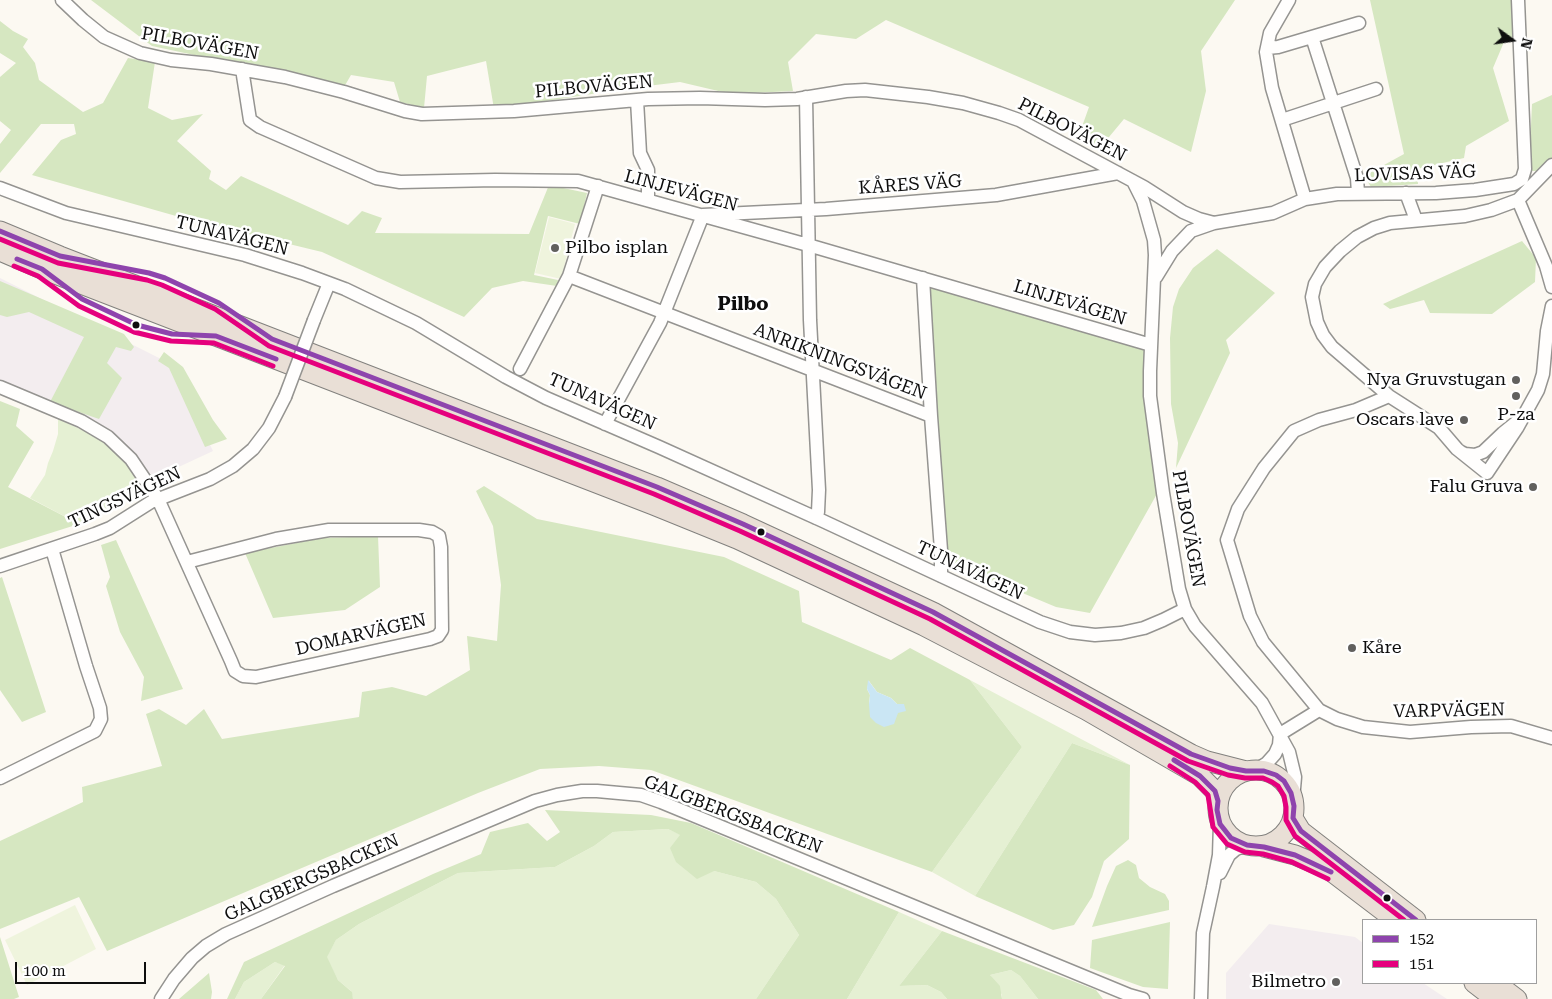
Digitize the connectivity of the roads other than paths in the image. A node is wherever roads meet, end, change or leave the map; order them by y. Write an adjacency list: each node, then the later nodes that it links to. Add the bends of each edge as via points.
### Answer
1 (62, 0): 7 (street, PILBOVÄGEN, via 104,37 133,50 171,60)
2 (1289, 0): 6 (street, via 1270,33)
3 (1518, 0): 19 (street, LOVISAS VÄG, via 1523,177 1514,184 1496,187)
4 (1359, 23): 5 (street)
5 (1312, 37): 6 (street); 11 (street)
6 (1267, 48): 12 (street, via 1270,75)
7 (242, 69): 10 (street, PILBOVÄGEN, via 310,83 422,114 514,111); 16 (street, LINJEVÄGEN, via 250,120 376,178 400,182 568,180)
8 (1376, 89): 11 (street)
9 (806, 97): 10 (street, PILBOVÄGEN); 14 (street, PILBOVÄGEN, via 865,90 928,97 984,108 1019,120); 23 (street)
10 (637, 100): 21 (street, via 640,153 648,170)
11 (1333, 103): 12 (street); 18 (street, via 1357,178)
12 (1282, 120): 20 (street)
13 (1552, 165): 22 (street)
14 (1118, 172): 15 (street, PILBOVÄGEN); 23 (street, KÅRES VÄG, via 996,195)
15 (1133, 181): 26 (street, PILBOVÄGEN, via 1183,212); 32 (street, PILBOVÄGEN, via 1143,201 1154,240)
16 (598, 186): 21 (street, LINJEVÄGEN); 30 (street)
17 (0, 188): 33 (street, TUNAVÄGEN, via 66,213 245,255)
18 (1358, 193): 19 (street, LOVISAS VÄG); 20 (street, LOVISAS VÄG)
19 (1406, 193): 25 (street)
20 (1305, 199): 26 (street, LOVISAS VÄG, via 1273,213)
21 (648, 200): 24 (street, LINJEVÄGEN)
22 (1518, 200): 25 (street, via 1465,216); 34 (street)
23 (808, 209): 24 (street, KÅRES VÄG); 28 (street)
24 (703, 215): 28 (street, LINJEVÄGEN); 36 (street)
25 (1416, 220): 41 (street, via 1390,223 1357,237 1325,267 1312,297 1323,335)
26 (1214, 223): 32 (street, LOVISAS VÄG, via 1200,226 1185,236)
27 (0, 231): 56 (highway, via 657,487 743,524 933,612 1191,754 1207,761)
28 (808, 244): 31 (street, LINJEVÄGEN); 39 (street)
29 (0, 251): 58 (highway, via 745,543 924,626 1086,710 1200,776 1215,791)
30 (570, 276): 36 (street, ANRIKNINGSVÄGEN); 38 (street)
31 (923, 278): 37 (street, LINJEVÄGEN); 42 (street)
32 (1154, 279): 37 (street, PILBOVÄGEN)
33 (329, 283): 44 (street, TUNAVÄGEN, via 394,311 529,390); 46 (street, TINGSVÄGEN, bridge, via 285,397 269,428 253,449 210,479)
34 (1552, 287)
35 (1552, 306): 43 (street, via 1543,374)
36 (664, 313): 39 (street, ANRIKNINGSVÄGEN); 44 (street)
37 (1151, 345): 52 (street, PILBOVÄGEN, via 1152,413 1176,574)
38 (520, 368)
39 (812, 371): 42 (street, ANRIKNINGSVÄGEN); 47 (street, via 819,490)
40 (0, 387): 46 (street, DOMARVÄGEN, via 82,421 108,437 131,459)
41 (1390, 396): 45 (street, via 1439,428); 53 (street, via 1294,431 1264,468 1238,509 1227,540 1250,616 1263,642)
42 (931, 416): 51 (street)
43 (1524, 417): 45 (street, via 1483,452 1465,454); 45 (street, via 1487,473)
44 (605, 424): 47 (street, TUNAVÄGEN)
45 (1457, 449)
46 (158, 499): 48 (street, TINGSVÄGEN, via 110,528); 49 (street, DOMARVÄGEN)
47 (816, 518): 51 (street, TUNAVÄGEN)
48 (52, 549): 50 (street, TINGSVÄGEN); 57 (street, via 101,719 95,731)
49 (187, 562): 49 (street, DOMARVÄGEN, via 267,541 329,530 432,532 439,536 441,547 442,630 430,639 247,678 239,674 230,661)
50 (0, 566)
51 (940, 576): 52 (street, TUNAVÄGEN, via 1040,622 1070,632 1095,635 1121,633 1150,625)
52 (1185, 609): 54 (street, PILBOVÄGEN, via 1195,626 1262,703)
53 (1319, 710): 54 (street); 55 (street, VARPVÄGEN, via 1363,727 1410,732 1511,726)
54 (1280, 734): 56 (street, via 1275,754 1267,763); 59 (street, PILBOVÄGEN, via 1289,752 1295,777)
55 (1552, 738)
56 (1251, 770): 58 (highway, via 1229,780); 59 (highway, via 1280,778 1289,788)
57 (0, 778)
58 (1218, 801): 60 (highway)
59 (1293, 809): 61 (highway, via 1289,828 1281,838); 64 (highway, via 1301,832)
60 (1220, 824): 61 (highway, via 1231,838); 62 (street)
61 (1255, 846): 62 (street, via 1236,849 1229,855); 63 (highway, via 1304,858 1328,869)
62 (1213, 887): 69 (street, via 1202,933)
63 (1394, 919)
64 (1415, 919)
65 (1475, 984): 70 (highway)
66 (1497, 984): 71 (highway)
67 (161, 999): 68 (street, GALGBERGSBACKEN, via 192,958 226,934 535,802 557,795 597,791 641,795 661,802)
68 (1143, 999)
69 (1201, 999)
70 (1495, 999)
71 (1517, 999)

